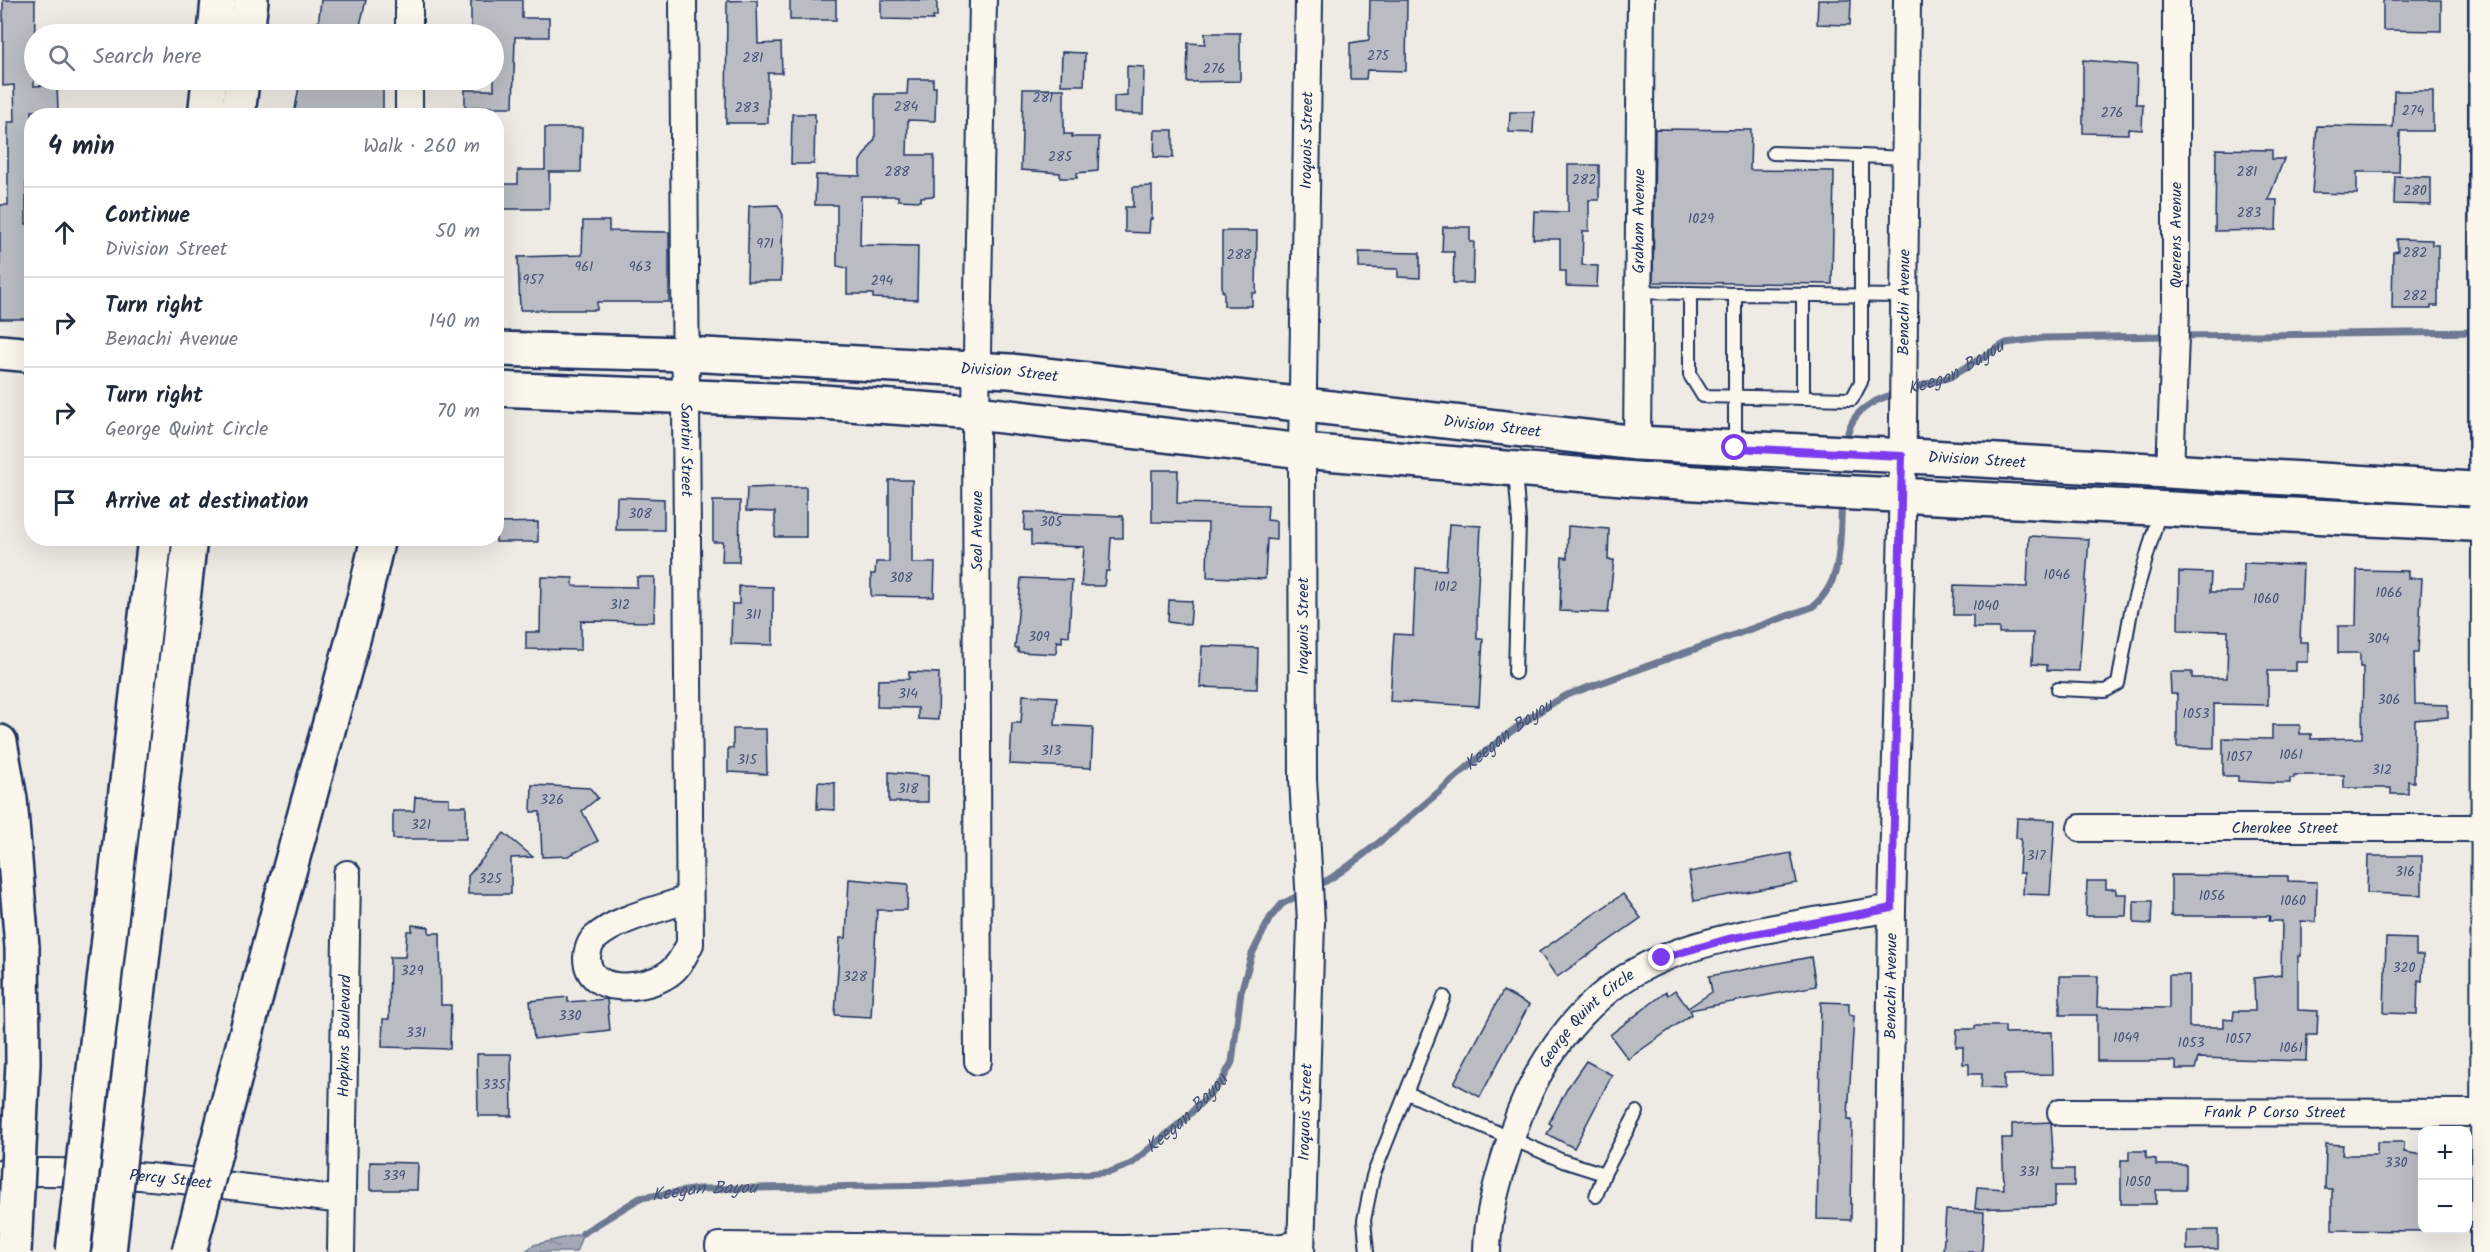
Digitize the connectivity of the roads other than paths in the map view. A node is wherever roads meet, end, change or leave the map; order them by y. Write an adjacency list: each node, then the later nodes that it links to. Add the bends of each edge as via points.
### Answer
1 (218, 0): 11 (main road)
2 (251, 0): 12 (main road)
3 (409, 0): 13 (street)
4 (683, 0): 30 (street, Santini Street)
5 (983, 0): 31 (street, Seal Avenue)
6 (1309, 0): 36 (street, Iroquois Street)
7 (1641, 0): 23 (street, Graham Avenue)
8 (1907, 0): 22 (street, Benachi Avenue)
9 (2176, 0): 43 (street, Querens Avenue, via 2176,309)
10 (2486, 0): 44 (main road)
11 (215, 24)
12 (248, 24)
13 (409, 24)
14 (208, 90): 17 (main road)
15 (241, 90): 18 (main road)
16 (409, 90): 19 (street)
17 (206, 108)
18 (239, 108)
19 (409, 108)
20 (1773, 153): 21 (lane)
21 (1861, 156): 22 (lane); 27 (lane)
22 (1906, 158): 28 (street, Benachi Avenue)
23 (1638, 292): 24 (lane); 38 (street, Graham Avenue)
24 (1690, 293): 25 (lane); 34 (lane, via 1690,375 1703,396)
25 (1735, 294): 26 (lane); 34 (lane)
26 (1803, 295): 27 (lane); 35 (lane)
27 (1860, 296): 28 (lane); 35 (lane, via 1861,382 1852,399)
28 (1902, 296): 41 (street, Benachi Avenue)
29 (504, 349): 30 (main road, Division Street)
30 (686, 354): 31 (main road, Division Street); 33 (street, Santini Street)
31 (977, 369): 36 (main road, Division Street); 37 (street, Seal Avenue)
32 (504, 389): 33 (main road)
33 (687, 396): 37 (main road); 57 (street, Santini Street)
34 (1735, 396): 35 (lane); 39 (lane)
35 (1803, 398)
36 (1304, 405): 38 (main road, Division Street); 40 (street, Iroquois Street)
37 (976, 413): 40 (main road); 60 (street, Seal Avenue)
38 (1637, 443): 39 (main road, Division Street)
39 (1735, 448): 41 (main road, Division Street)
40 (1302, 451): 42 (main road); 71 (street, Iroquois Street, via 1303,779 1311,922)
41 (1902, 456): 43 (main road, Division Street); 45 (street, Benachi Avenue)
42 (1515, 469): 45 (main road); 51 (lane, via 1519,522)
43 (2170, 471): 44 (main road, Division Street)
44 (2488, 490): 47 (main road)
45 (1902, 495): 46 (main road); 58 (street, Benachi Avenue)
46 (2161, 508): 47 (main road); 52 (lane, via 2131,611 2118,684 2105,691)
47 (2488, 525): 55 (street)
48 (154, 546): 74 (main road, bridge)
49 (189, 546): 75 (main road, bridge)
50 (376, 546): 76 (main road, bridge)
51 (1515, 673)
52 (2058, 688)
53 (0, 742): 73 (main road, bridge, via 10,799 22,947 23,1063)
54 (2081, 828): 55 (street, Cherokee Street)
55 (2488, 828): 64 (street)
56 (347, 873): 69 (street, Hopkins Boulevard)
57 (688, 899)
58 (1892, 908): 65 (street, George Quint Circle, via 1728,939 1662,958 1623,979 1577,1016 1543,1064 1524,1100); 80 (street, Benachi Avenue)
59 (1444, 997): 61 (lane)
60 (978, 1061)
61 (1407, 1093): 65 (lane); 78 (lane, via 1373,1176 1364,1220)
62 (1637, 1112): 67 (lane)
63 (2061, 1112): 64 (street, Frank P Corso Street)
64 (2487, 1113): 81 (street)
65 (1511, 1139): 67 (lane); 79 (street, George Quint Circle)
66 (0, 1173): 69 (street, Percy Street, via 54,1170 126,1175)
67 (1604, 1174): 68 (lane)
68 (1596, 1196)
69 (341, 1200): 77 (street, Hopkins Boulevard)
70 (719, 1246): 72 (street)
71 (1301, 1248): 72 (street, via 1226,1245)
72 (1123, 1251)
73 (14, 1252)
74 (73, 1252)
75 (109, 1252)
76 (189, 1252)
77 (341, 1252)
78 (1368, 1252)
79 (1487, 1252)
80 (1888, 1252)
81 (2484, 1252)

